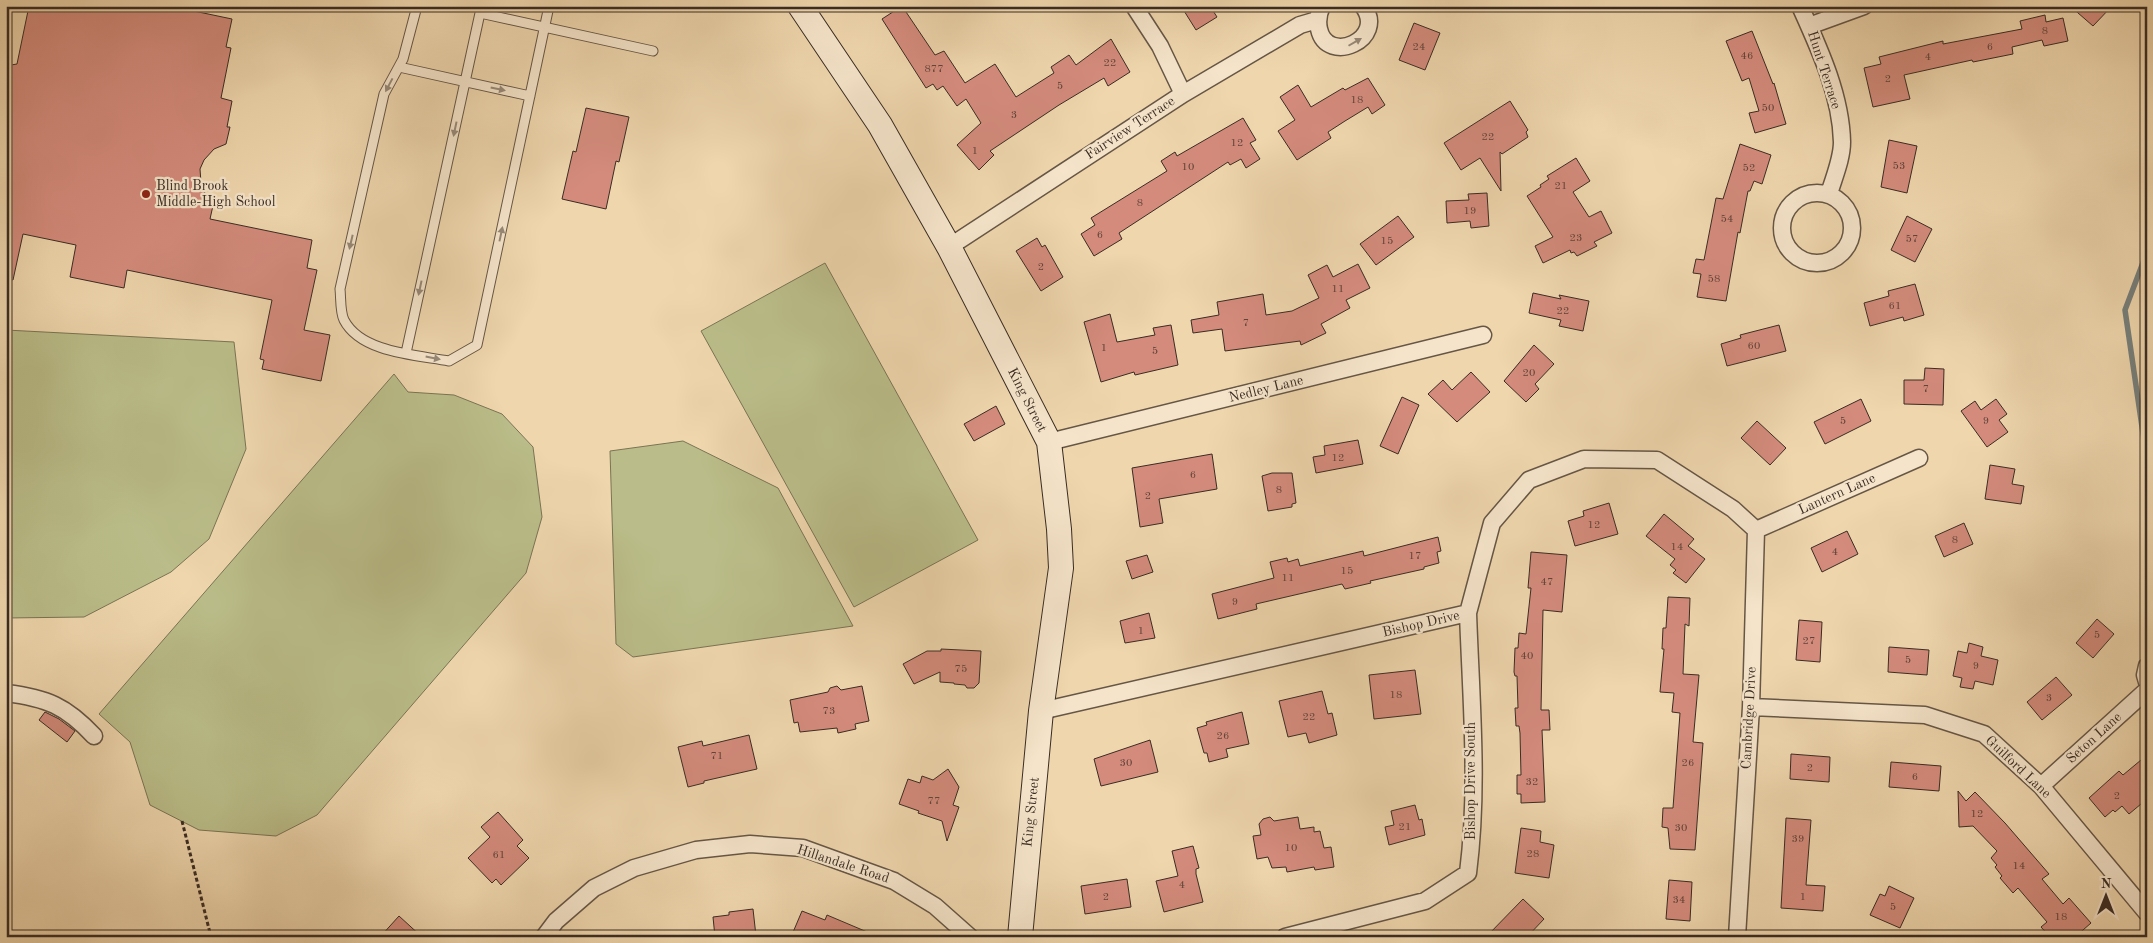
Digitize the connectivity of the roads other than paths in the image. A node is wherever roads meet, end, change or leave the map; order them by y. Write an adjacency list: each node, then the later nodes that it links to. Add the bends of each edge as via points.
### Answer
1 (417, 6): 12 (lane)
2 (549, 6): 9 (lane)
3 (800, 6): 17 (main road, King Street, via 880,125)
4 (1134, 6): 14 (street, via 1160,46)
5 (1363, 6): 8 (street, Fairview Terrace, one-way to 5, via 1320,32 1325,40 1339,47 1352,46 1368,29 1367,11)
6 (1800, 6): 10 (street, Hunt Terrace)
7 (1864, 6): 10 (street)
8 (1319, 13): 14 (street, Fairview Terrace)
9 (545, 26): 11 (lane); 13 (lane, via 480,13); 15 (lane)
10 (1809, 26): 16 (street, Hunt Terrace, via 1825,65 1842,143)
11 (653, 50)
12 (399, 67): 13 (lane); 19 (lane, one-way to 19, via 384,94 340,289 343,319 357,337 377,347)
13 (465, 82): 15 (lane, one-way to 15); 19 (lane, one-way to 19)
14 (1183, 94): 17 (street, Fairview Terrace)
15 (530, 96): 19 (lane, one-way to 15, via 449,361 477,345)
16 (1829, 194): 16 (street, via 1816,192 1802,196 1785,213 1782,226 1784,240 1791,252 1808,262 1824,263 1836,259 1850,244 1852,220 1846,206)
17 (949, 247): 20 (main road, King Street)
18 (1483, 336): 20 (street, Nedley Lane)
19 (406, 352)
20 (1049, 442): 29 (main road, King Street, via 1061,568)
21 (1919, 458): 22 (street, Lantern Lane)
22 (1756, 530): 23 (street, Bishop Drive, via 1733,509 1657,460 1584,459 1529,480 1492,523); 28 (street, Cambridge Drive)
23 (1468, 613): 29 (street, Bishop Drive); 36 (street, Bishop Drive South, via 1474,830 1468,873 1425,901)
24 (2147, 666): 25 (street)
25 (2147, 682)
26 (2147, 690): 31 (street, Seton Lane)
27 (6, 693): 30 (street, via 60,706)
28 (1751, 707): 31 (street, Guilford Lane, via 1926,715 1984,734); 37 (street, Cambridge Drive)
29 (1041, 712): 35 (main road, King Street)
30 (94, 736)
31 (2041, 786): 32 (street, Guilford Lane)
32 (2147, 913)
33 (544, 937): 34 (street, Hillandale Road, via 556,920 594,888 634,868 696,850 750,844 803,848 894,881 935,906)
34 (970, 937)
35 (1020, 937)
36 (1285, 937)
37 (1737, 937)

